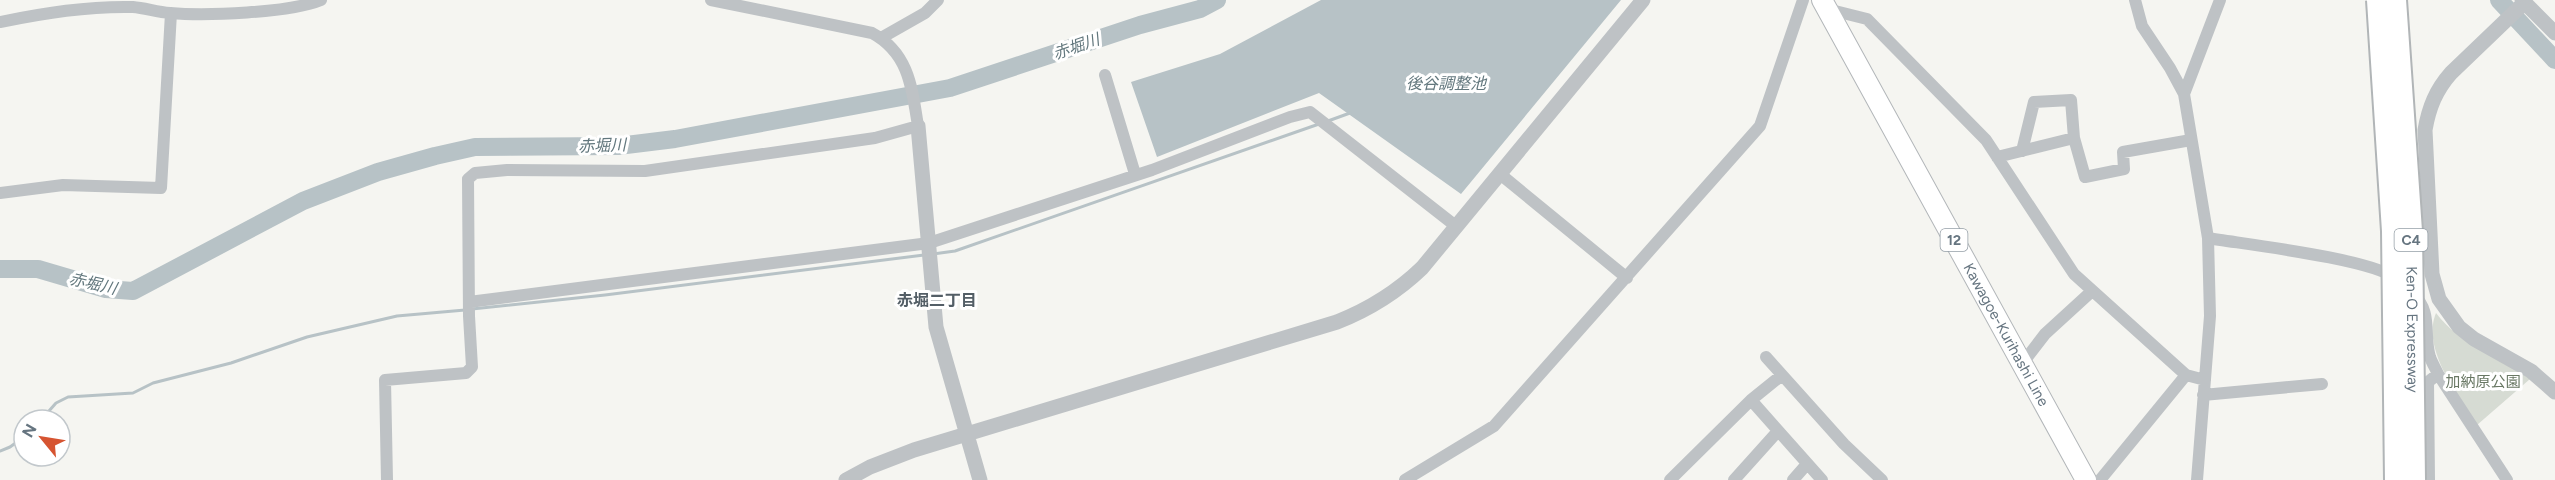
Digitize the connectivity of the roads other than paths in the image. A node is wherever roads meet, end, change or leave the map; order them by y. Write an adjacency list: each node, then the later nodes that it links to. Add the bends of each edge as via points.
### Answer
1 (321, 0): 13 (street, via 307,6 248,12)
2 (711, 0): 11 (street)
3 (938, 0): 16 (street, via 925,13)
4 (1643, 0): 25 (street)
5 (1803, 0): 30 (street, via 1760,126)
6 (2135, 0): 18 (street, via 2142,26)
7 (2220, 0): 18 (street)
8 (2378, 0): 58 (highway, Ken-O Expressway / C4, bridge, via 2393,231)
9 (2396, 0): 59 (highway, Ken-O Expressway / C4, bridge, via 2410,219)
10 (2523, 1): 15 (street); 40 (street, via 2451,73 2428,113 2432,274 2439,299 2459,327 2531,371)
11 (742, 3): 16 (street)
12 (1824, 4): 23 (street, via 1867,19 1986,140); 34 (main road, Kawagoe-Kurihashi Line / 12)
13 (171, 13): 14 (street, via 135,7 79,8); 26 (street, via 161,188 63,185)
14 (0, 22)
15 (2555, 33)
16 (881, 38): 19 (street, via 898,53 910,76)
17 (1105, 75): 24 (street)
18 (2184, 94): 21 (street)
19 (918, 126): 29 (street); 32 (street, via 874,138 645,171 476,173 468,179)
20 (2074, 138): 21 (street, via 2085,177 2124,170 2123,152); 22 (street); 22 (street, via 2071,100 2034,102)
21 (2192, 140): 28 (street)
22 (2022, 151): 23 (street)
23 (1997, 157): 31 (street, via 2057,251)
24 (1135, 174): 27 (street, via 1310,112); 29 (street)
25 (1500, 174): 27 (street); 30 (street)
26 (0, 193)
27 (1457, 227): 44 (street, via 1422,268 1384,300 1364,311 1300,334)
28 (2208, 238): 35 (street, via 2350,262 2390,273 2422,302 2430,356); 38 (street, via 2210,316)
29 (929, 243): 32 (street); 44 (street, via 936,327)
30 (1627, 278): 49 (street, via 1494,426)
31 (2092, 291): 34 (street, via 2045,334); 37 (street)
32 (469, 302): 46 (street, via 472,367 466,373 385,380)
33 (1767, 357): 36 (street)
34 (2022, 364): 55 (main road, Kawagoe-Kurihashi Line / 12)
35 (2438, 374): 60 (street, via 2428,382); 61 (street)
36 (1782, 375): 42 (street); 54 (street)
37 (2186, 375): 38 (street); 56 (street)
38 (2205, 380): 41 (street)
39 (2322, 384): 41 (street)
40 (2555, 392)
41 (2203, 395): 57 (street)
42 (1751, 400): 43 (street); 50 (street)
43 (1778, 431): 45 (street); 51 (street)
44 (967, 433): 47 (street, via 891,458); 48 (street)
45 (1807, 464): 52 (street); 53 (street)
46 (387, 480)
47 (846, 480)
48 (980, 480)
49 (1405, 480)
50 (1670, 480)
51 (1734, 480)
52 (1793, 480)
53 (1822, 480)
54 (1882, 480)
55 (2086, 480)
56 (2100, 480)
57 (2197, 480)
58 (2396, 480)
59 (2414, 480)
60 (2429, 480)
61 (2507, 480)

